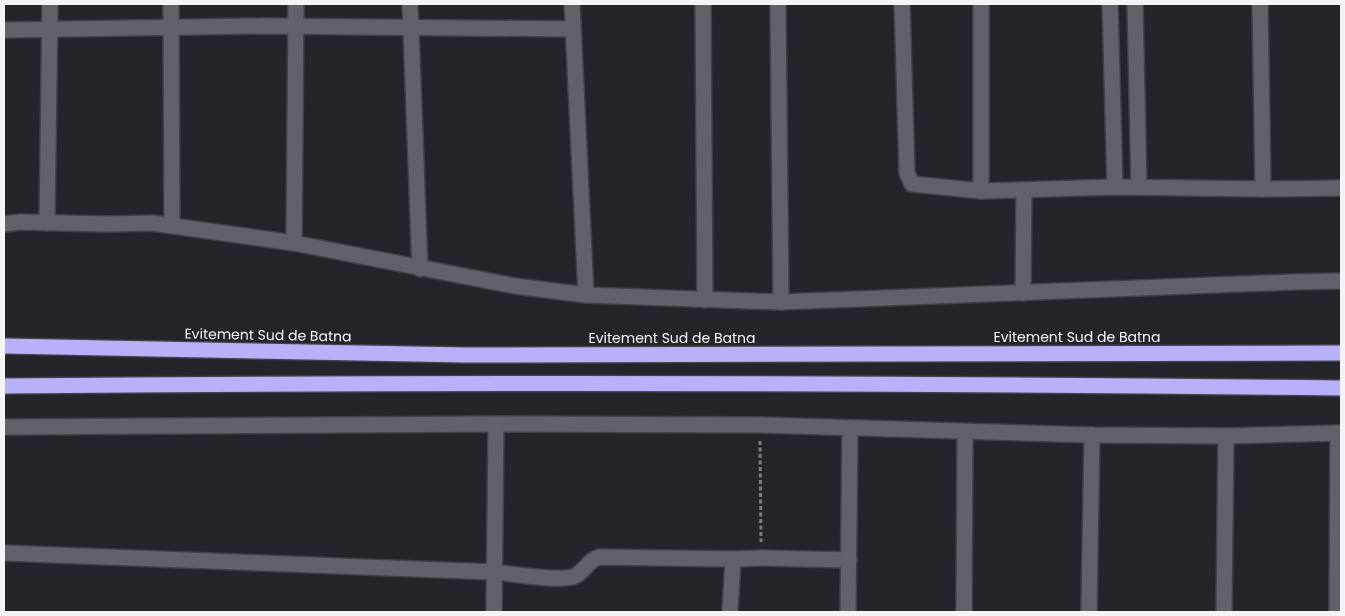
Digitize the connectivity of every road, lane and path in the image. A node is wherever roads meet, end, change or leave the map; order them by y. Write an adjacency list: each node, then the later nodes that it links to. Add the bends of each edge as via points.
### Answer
1 (50, 4): 18 (street)
2 (171, 4): 15 (street)
3 (296, 4): 13 (street)
4 (410, 4): 14 (street)
5 (572, 4): 16 (street)
6 (703, 4): 33 (street)
7 (778, 4): 34 (street)
8 (902, 4): 24 (street, via 908,179 912,184)
9 (982, 4): 24 (street)
10 (1110, 4): 19 (street)
11 (1135, 4): 20 (street)
12 (1260, 4): 22 (street)
13 (296, 26): 14 (street); 15 (street); 28 (street)
14 (410, 27): 16 (street); 29 (street)
15 (172, 28): 18 (street); 27 (street)
16 (573, 29): 32 (street)
17 (4, 30): 18 (street)
18 (50, 30): 25 (street)
19 (1115, 187): 20 (street); 23 (street)
20 (1139, 187): 22 (street)
21 (1341, 188): 22 (street)
22 (1263, 189)
23 (1024, 190): 24 (street); 31 (street)
24 (981, 191)
25 (48, 223): 26 (street); 27 (street, via 152,223)
26 (4, 224)
27 (172, 226): 28 (street)
28 (294, 243): 29 (street)
29 (420, 269): 32 (street)
30 (1341, 281): 31 (street)
31 (1023, 293): 34 (street)
32 (586, 295): 33 (street)
33 (705, 300): 34 (street)
34 (781, 302)
35 (4, 346): 36 (highway, Evitement Sud de Batna, via 465,354)
36 (1341, 353)
37 (4, 386): 38 (highway, via 315,383)
38 (1341, 388)
39 (496, 424): 40 (street); 41 (street); 51 (street)
40 (760, 425): 42 (street); 48 (path)
41 (4, 426)
42 (850, 428): 43 (street); 50 (street)
43 (965, 432): 45 (street); 55 (street)
44 (1340, 432): 46 (street); 58 (street)
45 (1092, 434): 46 (street); 56 (street)
46 (1226, 436): 57 (street)
47 (4, 553): 51 (street)
48 (761, 558): 49 (street); 50 (street)
49 (732, 559): 51 (street, via 599,557 578,574 564,578); 53 (street)
50 (849, 560): 54 (street)
51 (494, 572): 52 (street)
52 (494, 612)
53 (730, 612)
54 (848, 612)
55 (964, 612)
56 (1089, 612)
57 (1224, 612)
58 (1337, 612)

